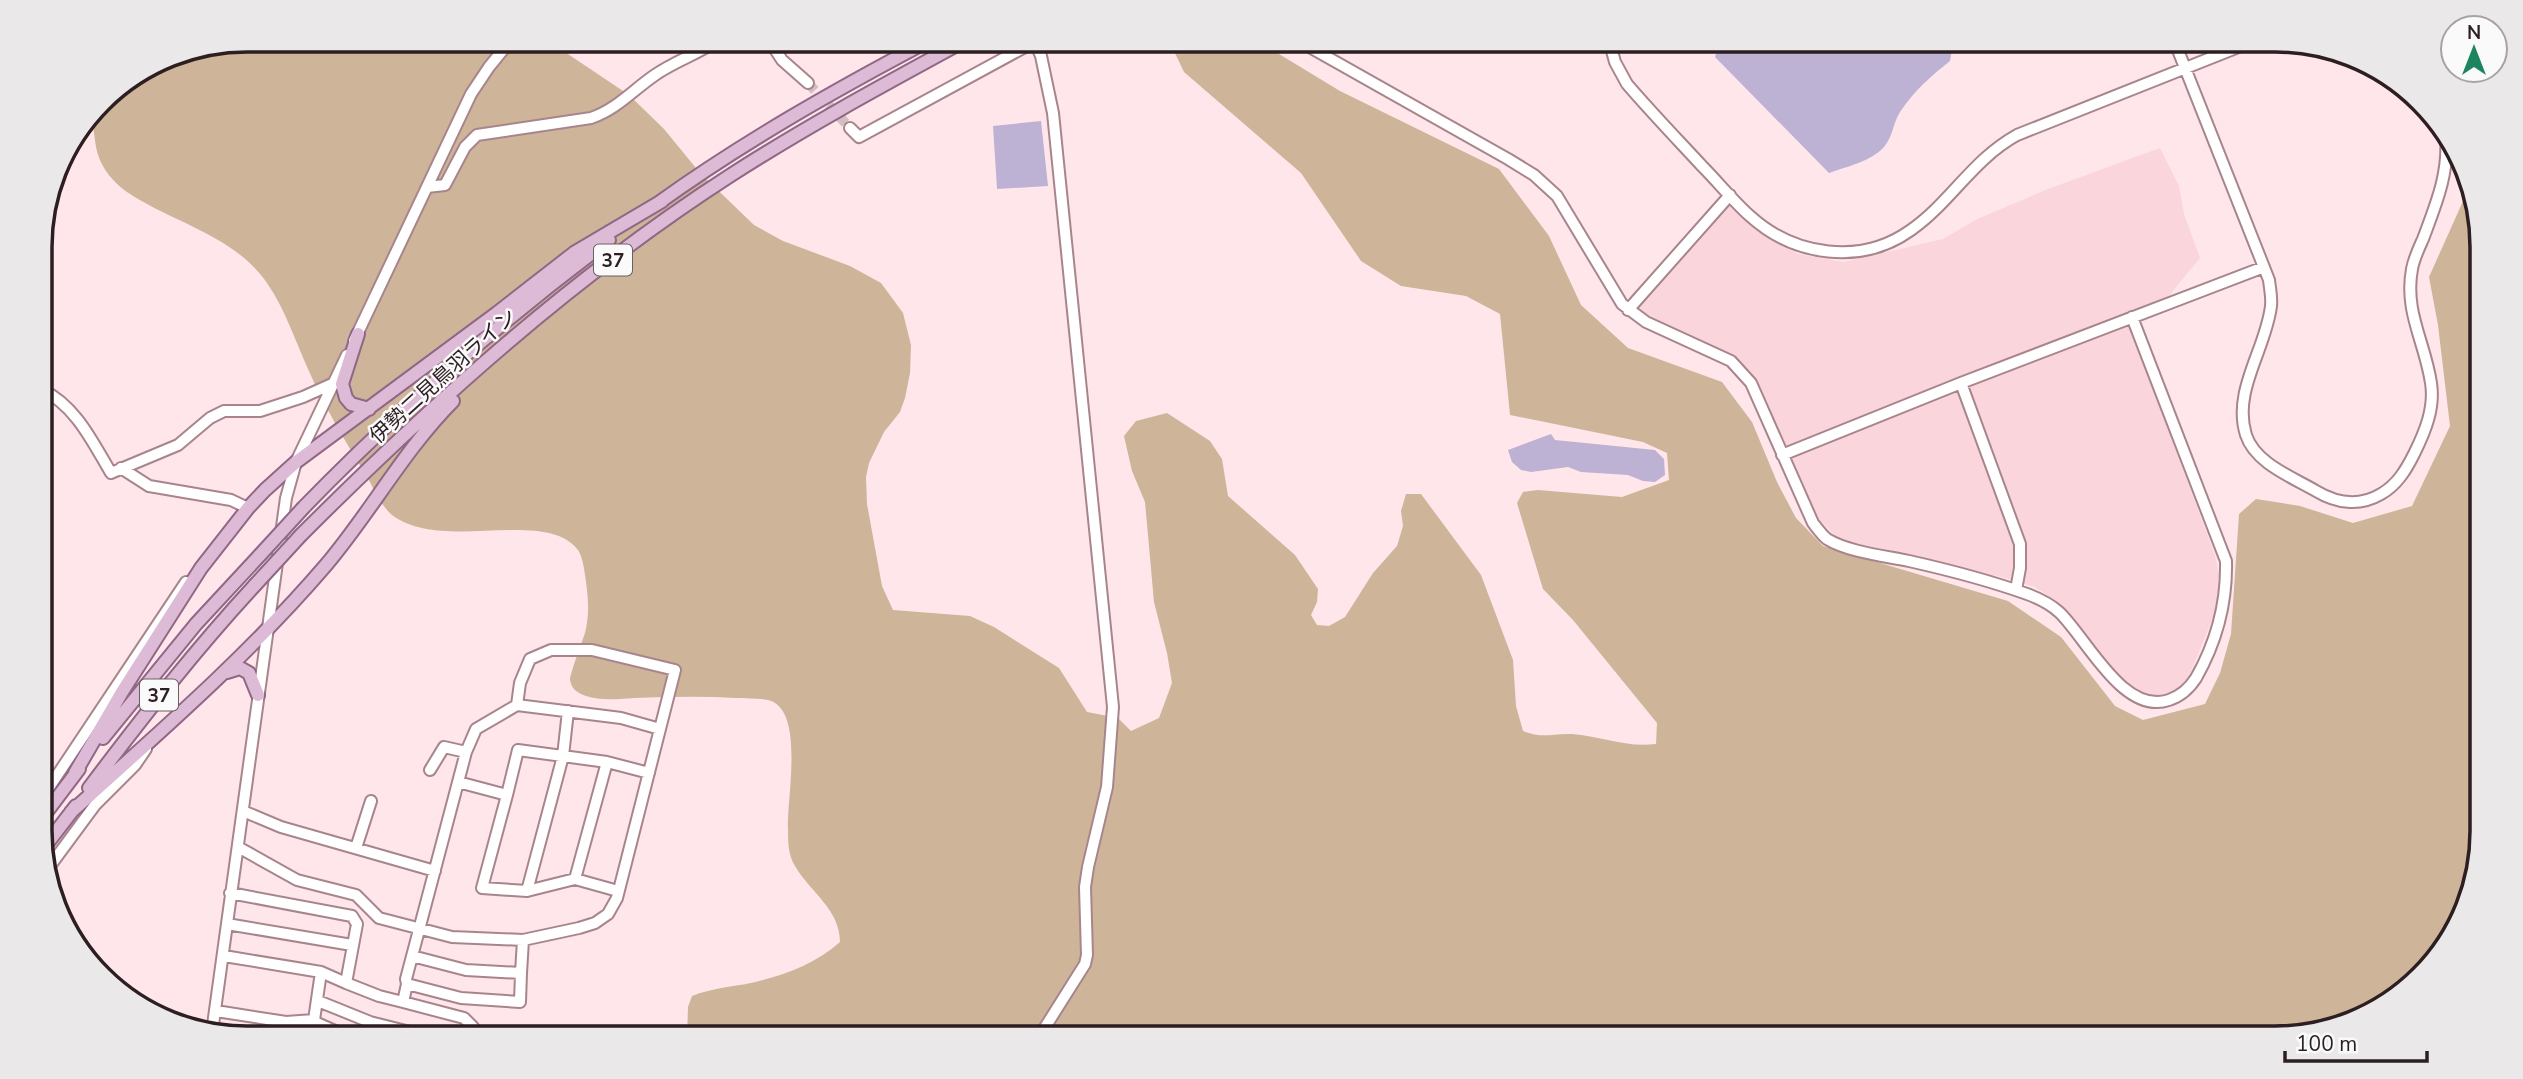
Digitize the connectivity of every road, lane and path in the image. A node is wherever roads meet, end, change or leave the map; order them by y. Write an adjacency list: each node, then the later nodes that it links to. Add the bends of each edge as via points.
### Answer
1 (501, 52): 16 (street, via 471,94)
2 (696, 52): 16 (street, via 654,75 604,114 477,135 465,147 445,185)
3 (777, 52): 13 (street)
4 (908, 52): 18 (main road, 伊勢二見鳥羽ライン / 37, via 814,104)
5 (944, 52): 22 (main road, 伊勢二見鳥羽ライン / 37, via 731,175)
6 (1014, 52): 14 (street, via 859,136)
7 (1039, 52): 83 (street, via 1051,102 1112,706 1107,787 1088,867 1087,955)
8 (1318, 52): 20 (street, via 1534,174 1557,196)
9 (1612, 52): 17 (street, via 1626,84)
10 (2179, 52): 12 (street)
11 (2226, 52): 12 (street)
12 (2185, 68): 17 (street, via 2003,143 1914,228 1881,246 1831,253 1794,244 1764,227); 19 (street)
13 (807, 83)
14 (850, 128)
15 (2447, 155): 19 (street, via 2443,184 2412,267 2410,292 2413,320 2432,383 2429,416 2427,428 2393,487 2360,501 2343,502 2326,497 2254,450 2244,420 2251,367 2272,304)
16 (427, 187): 23 (street)
17 (1730, 195): 20 (street)
18 (662, 201): 27 (main road, via 574,253); 45 (main road, 伊勢二見鳥羽ライン / 37, bridge, via 503,324 416,399 304,507 169,656)
19 (2264, 267): 21 (street)
20 (1628, 310): 28 (street, via 1731,361 1751,383)
21 (2132, 317): 24 (street); 33 (street, via 2226,561 2224,610 2217,631 2195,680 2182,696 2160,703 2138,698 2119,685 2059,613)
22 (534, 321): 34 (main road, via 435,421 345,542); 53 (main road, 伊勢二見鳥羽ライン / 37, bridge, via 484,362 301,535 160,692)
23 (358, 334): 25 (street); 27 (main road, via 342,384 351,404)
24 (1961, 383): 28 (street); 33 (street, via 2020,544)
25 (332, 384): 29 (street); 30 (street, via 260,411 224,411 178,445)
26 (53, 397): 30 (street, via 82,423 111,472)
27 (369, 409): 29 (main road)
28 (1782, 455): 33 (street, via 1813,523 1827,539)
29 (296, 461): 31 (main road); 34 (street, via 286,498)
30 (121, 468): 31 (street, via 149,486 231,500)
31 (248, 508): 32 (main road)
32 (201, 568): 45 (main road); 48 (street, via 188,578)
33 (2016, 590)
34 (267, 630): 35 (main road); 36 (street)
35 (220, 675): 36 (main road, via 234,668 246,670); 40 (main road)
36 (258, 695): 52 (street)
37 (517, 705): 38 (street); 39 (street, via 530,659 551,650 592,650 675,670); 41 (street, via 475,729)
38 (568, 711): 39 (street); 42 (street)
39 (660, 729): 46 (street)
40 (151, 740): 53 (main road); 57 (street)
41 (466, 752): 44 (street, via 444,747); 47 (street)
42 (563, 756): 43 (street); 49 (street, via 518,750); 60 (street)
43 (607, 762): 46 (street); 59 (street)
44 (430, 770)
45 (75, 773): 51 (main road, 伊勢二見鳥羽ライン / 37)
46 (649, 773): 61 (street)
47 (458, 782): 49 (street); 58 (street)
48 (52, 783)
49 (507, 795): 60 (street, via 482,888)
50 (371, 801): 56 (street)
51 (52, 804)
52 (243, 811): 55 (street); 56 (street)
53 (71, 812): 54 (main road, 伊勢二見鳥羽ライン / 37)
54 (52, 836)
55 (238, 847): 62 (street); 64 (street, via 297,880 356,895 379,918)
56 (356, 848): 58 (street)
57 (55, 860)
58 (435, 871): 64 (street)
59 (575, 879): 60 (street); 61 (street)
60 (527, 891)
61 (618, 891): 65 (street, via 608,914 595,923)
62 (230, 893): 63 (street); 66 (street, via 352,916 357,924)
63 (227, 924): 66 (street); 67 (street)
64 (419, 927): 65 (street, via 452,937); 68 (street)
65 (523, 940): 70 (street)
66 (352, 945): 71 (street)
67 (224, 956): 69 (street); 75 (street)
68 (412, 956): 70 (street, via 466,970); 72 (street)
69 (321, 972): 71 (street); 73 (street)
70 (521, 973): 72 (street, via 520,1002 461,998)
71 (346, 983): 74 (street)
72 (408, 984): 74 (street)
73 (318, 1000): 76 (street); 77 (street)
74 (403, 1002): 82 (street, via 464,1018)
75 (216, 1011): 76 (street, via 286,1022); 78 (street)
76 (314, 1020): 79 (street)
77 (370, 1022): 80 (street); 81 (street)
78 (214, 1024)
79 (324, 1026)
80 (369, 1026)
81 (386, 1026)
82 (473, 1026)
83 (1046, 1026)

